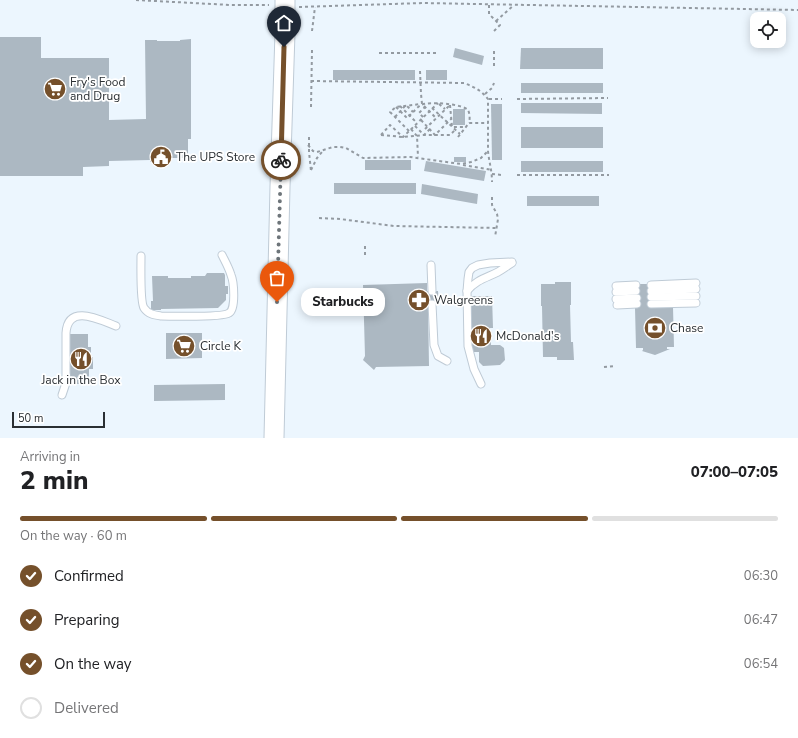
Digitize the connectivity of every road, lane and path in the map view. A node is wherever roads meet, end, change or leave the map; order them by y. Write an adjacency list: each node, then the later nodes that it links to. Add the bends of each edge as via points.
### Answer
1 (136, 0): 2 (path, via 231,4)
2 (284, 3): 5 (path); 93 (main road)
3 (489, 5): 4 (path); 5 (path); 7 (path, via 489,14)
4 (513, 6): 6 (path); 7 (path)
5 (315, 7): 8 (path)
6 (798, 10)
7 (496, 22): 9 (path, via 500,25)
8 (312, 31)
9 (494, 34)
10 (312, 50): 16 (path)
11 (494, 50): 14 (path)
12 (379, 53): 13 (path)
13 (438, 53)
14 (494, 66)
15 (420, 71): 17 (path)
16 (312, 81): 17 (path); 30 (path)
17 (420, 83): 19 (path, via 464,84 475,87); 25 (path)
18 (494, 83): 19 (path)
19 (484, 94): 23 (path)
20 (502, 98): 23 (path)
21 (517, 98): 22 (path)
22 (608, 98)
23 (488, 99): 48 (path)
24 (438, 103): 25 (path); 28 (path); 33 (path); 34 (path)
25 (422, 104): 27 (path); 32 (path); 36 (path)
26 (406, 105): 27 (path); 29 (path); 35 (path); 37 (path)
27 (411, 105): 36 (path)
28 (450, 105): 34 (path); 44 (path); 47 (path, via 468,110)
29 (400, 106): 31 (path); 35 (path)
30 (311, 107)
31 (396, 107): 35 (path); 41 (path, via 390,112)
32 (425, 107): 38 (path); 42 (path, via 419,113)
33 (432, 108): 38 (path); 39 (path)
34 (445, 109): 39 (path)
35 (401, 110): 40 (path); 41 (path)
36 (416, 110): 37 (path)
37 (413, 112): 40 (path)
38 (429, 112): 42 (path); 43 (path)
39 (439, 115): 43 (path); 46 (path)
40 (410, 116): 49 (path)
41 (394, 117): 55 (path)
42 (423, 117): 45 (path)
43 (436, 118): 50 (path)
44 (451, 119): 46 (path); 51 (path)
45 (420, 120): 49 (path); 50 (path)
46 (447, 122): 51 (path); 58 (path)
47 (469, 123): 48 (path); 52 (path)
48 (488, 123): 64 (path)
49 (416, 124): 55 (path); 57 (path)
50 (427, 126): 53 (path); 54 (path)
51 (452, 127): 52 (path); 56 (path)
52 (466, 127): 56 (path, via 459,135)
53 (425, 129)
54 (430, 129): 57 (path); 58 (path)
55 (410, 130): 59 (path); 61 (path)
56 (455, 130): 58 (path, via 450,135)
57 (424, 134): 58 (path); 59 (path)
58 (435, 134)
59 (417, 136): 61 (path); 65 (path)
60 (309, 137): 62 (path)
61 (403, 137): 61 (path, via 390,125 381,135 388,136)
62 (308, 146): 63 (path, via 313,151); 63 (path, via 311,171)
63 (323, 151): 65 (path, via 340,147 363,158)
64 (488, 151): 66 (path, via 481,158); 67 (path)
65 (418, 157): 66 (path)
66 (461, 164): 67 (path)
67 (492, 170): 68 (path)
68 (492, 174): 69 (path); 72 (path)
69 (502, 175)
70 (517, 175): 71 (path)
71 (609, 175)
72 (492, 182)
73 (492, 196): 75 (path, via 492,205 498,219)
74 (319, 218): 75 (path, via 394,226)
75 (497, 228): 76 (path)
76 (495, 237)
77 (365, 246): 80 (path)
78 (222, 255): 79 (lane, via 232,276 234,301 229,314 218,316 161,316 145,309 142,305)
79 (141, 256)
80 (365, 256)
81 (431, 264): 82 (lane)
82 (432, 291)
83 (467, 291): 83 (lane, via 469,272 472,268 490,263 512,262 500,271 479,280); 91 (lane, via 468,346)
84 (651, 294): 84 (lane, via 696,293)
85 (616, 295): 85 (lane, via 636,295)
86 (432, 304): 88 (lane, via 434,345 438,356)
87 (116, 326): 92 (lane, via 84,315 78,315 68,323 66,383)
88 (447, 361)
89 (615, 366): 90 (path)
90 (604, 367)
91 (480, 384)
92 (62, 395)
93 (274, 438)

